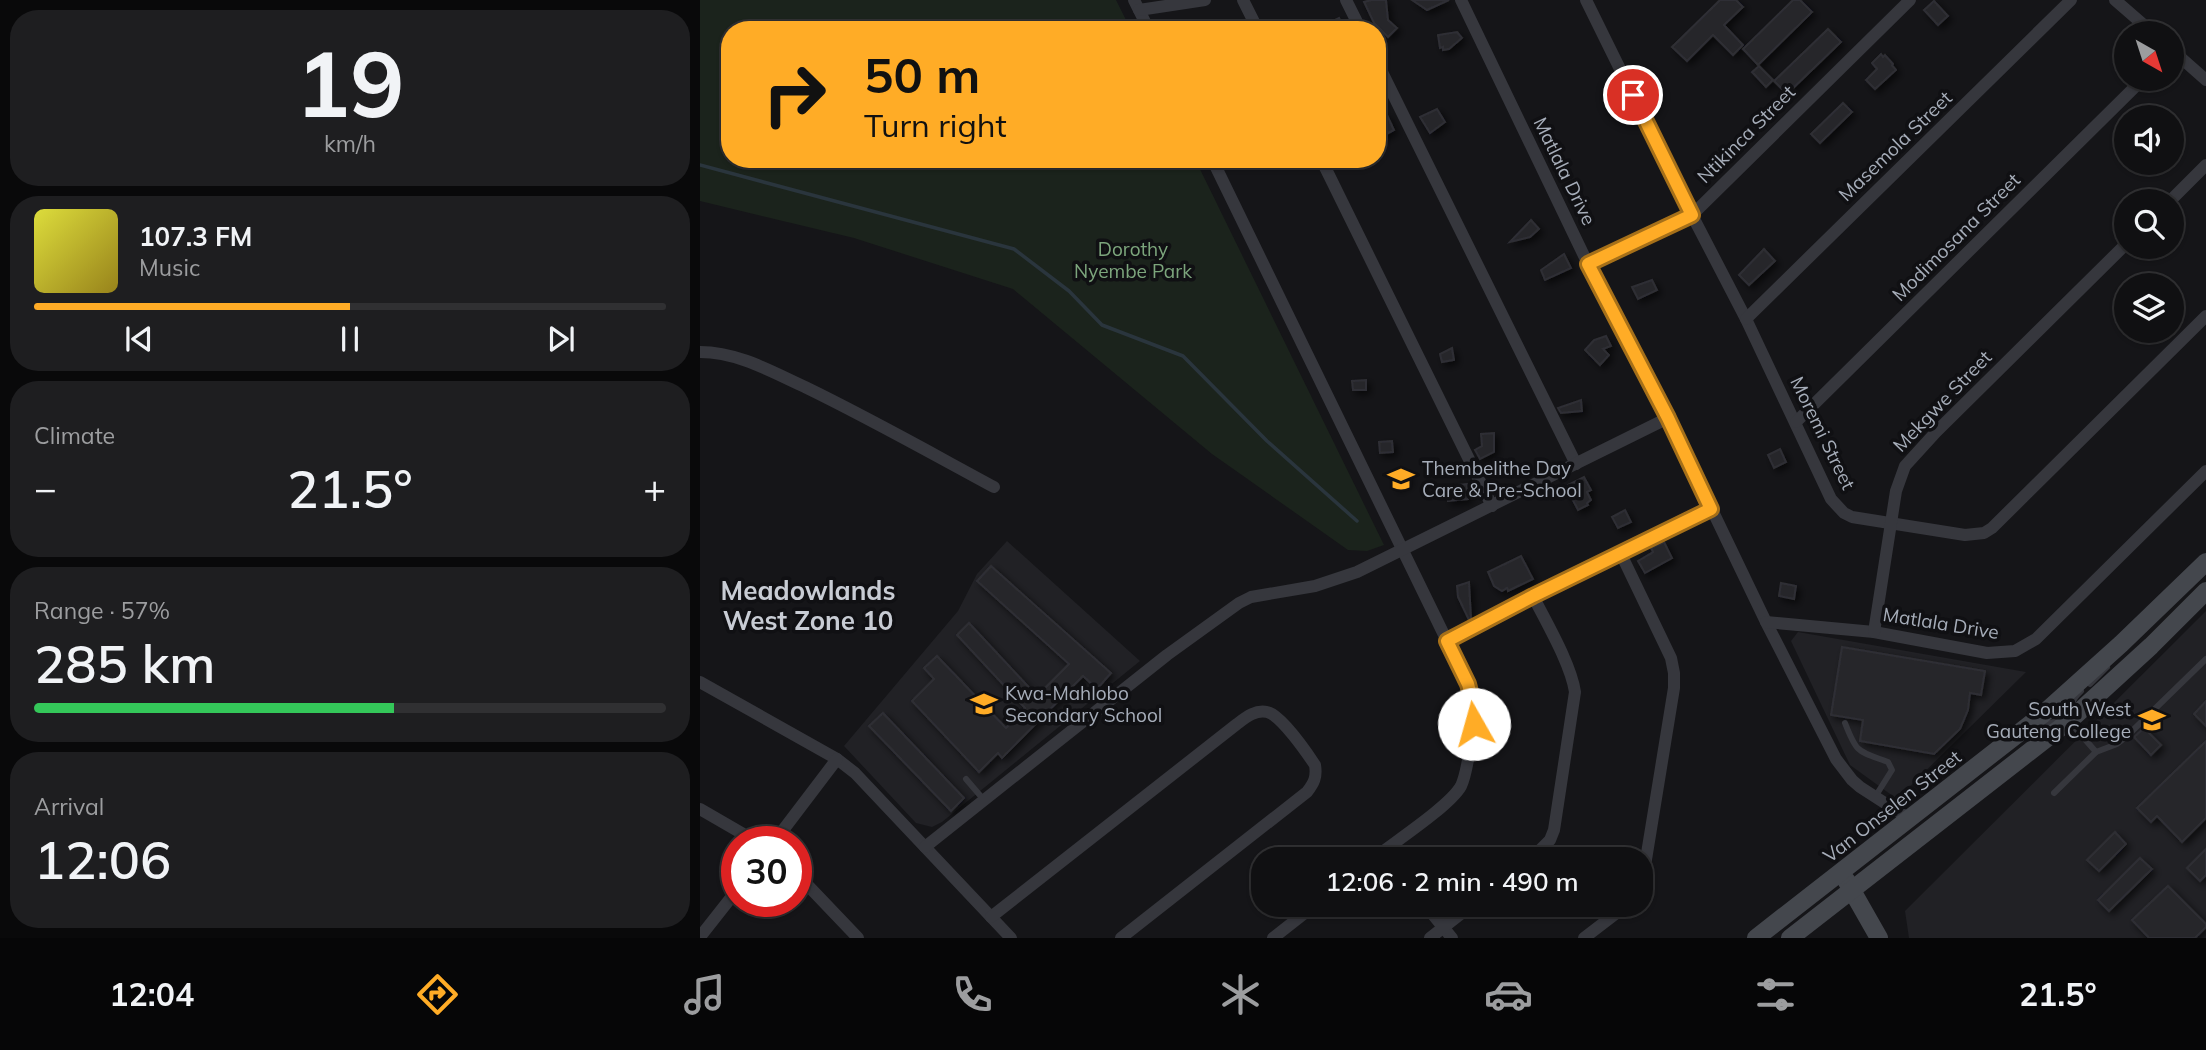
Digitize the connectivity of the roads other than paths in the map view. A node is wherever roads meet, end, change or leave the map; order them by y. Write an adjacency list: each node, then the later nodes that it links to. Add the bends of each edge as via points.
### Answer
1 (1205, 0): 9 (street)
2 (1243, 0): 11 (street)
3 (1346, 0): 12 (street)
4 (1461, 0): 24 (street, Matlala Drive)
5 (1586, 0): 22 (street, Moremi Street)
6 (1910, 0): 22 (street, Ntikinca Street)
7 (2115, 0): 13 (street)
8 (2067, 1): 26 (street, Masemola Street)
9 (1137, 5): 10 (street)
10 (1145, 21)
11 (1254, 21)
12 (1356, 21)
13 (2139, 21)
14 (2184, 61): 16 (street)
15 (1386, 80): 30 (street)
16 (2206, 80)
17 (2131, 91): 29 (street, Modimosana Street)
18 (2206, 165): 21 (street)
19 (1216, 168): 36 (street)
20 (1325, 168): 33 (street)
21 (2182, 189)
22 (1692, 215): 24 (street, Ntikinca Street); 26 (street, Moremi Street)
23 (2114, 256): 35 (street, Mekgwe Street, via 1913,455 1901,476)
24 (1588, 264): 28 (street, Matlala Drive)
25 (2206, 316): 35 (street, Moremi Street, via 1992,528 1965,535)
26 (1746, 319): 29 (street, Moremi Street)
27 (700, 352): 32 (street, via 734,356 774,373)
28 (1668, 418): 30 (street); 34 (street, Matlala Drive)
29 (1796, 422): 35 (street, Moremi Street, via 1837,506 1852,517)
30 (1576, 464): 33 (street)
31 (2206, 471): 43 (street, Matlala Drive, via 2024,647 1987,653)
32 (994, 486)
33 (1492, 506): 36 (street)
34 (1711, 509): 37 (street); 42 (street, Matlala Drive)
35 (1891, 522): 43 (street, Mekgwe Street)
36 (1402, 549): 44 (street); 55 (street, via 1337,580 1239,603)
37 (1621, 554): 40 (street); 63 (street, via 1674,673)
38 (2206, 562): 41 (main road, Van Onselen Street)
39 (2206, 591): 47 (main road)
40 (1533, 596): 44 (street); 62 (street, via 1575,692 1555,830)
41 (2147, 619): 47 (lane, via 2073,700); 51 (main road, Van Onselen Street, via 2042,715)
42 (1766, 622): 43 (street, Matlala Drive); 54 (street, Matlala Drive, via 1836,759 1852,780)
43 (1874, 632)
44 (1447, 641): 61 (street, via 1473,703 1464,778 1453,796)
45 (2206, 659): 49 (lane, via 2126,737)
46 (700, 682): 50 (street)
47 (2069, 721): 49 (lane); 51 (lane, via 2043,725); 66 (main road)
48 (1845, 723): 54 (lane, via 1855,748 1891,765)
49 (2096, 752): 53 (lane)
50 (838, 759): 59 (street); 60 (street)
51 (1962, 777): 57 (main road, Van Onselen Street)
52 (966, 779): 55 (lane)
53 (2054, 793)
54 (1875, 797): 57 (street, Matlala Drive)
55 (984, 800): 60 (street)
56 (700, 809): 58 (street)
57 (1908, 818): 64 (main road, Van Onselen Street)
58 (729, 826)
59 (786, 826)
60 (925, 847): 68 (street)
61 (1393, 847)
62 (1543, 847)
63 (1648, 847)
64 (1841, 873): 66 (main road); 82 (main road, Van Onselen Street)
65 (812, 890): 75 (street)
66 (1852, 890): 83 (main road); 84 (main road)
67 (721, 911): 74 (street)
68 (991, 917): 76 (street); 77 (street, via 1237,724 1255,713 1270,712 1315,765 1313,784)
69 (1300, 917): 78 (street)
70 (1435, 917): 73 (street)
71 (1457, 917): 73 (street)
72 (1611, 917): 81 (street)
73 (1444, 927): 79 (street); 80 (street)
74 (701, 937)
75 (858, 938)
76 (1011, 938)
77 (1121, 938)
78 (1273, 938)
79 (1430, 938)
80 (1452, 938)
81 (1584, 938)
82 (1756, 938)
83 (1790, 938)
84 (1879, 938)

